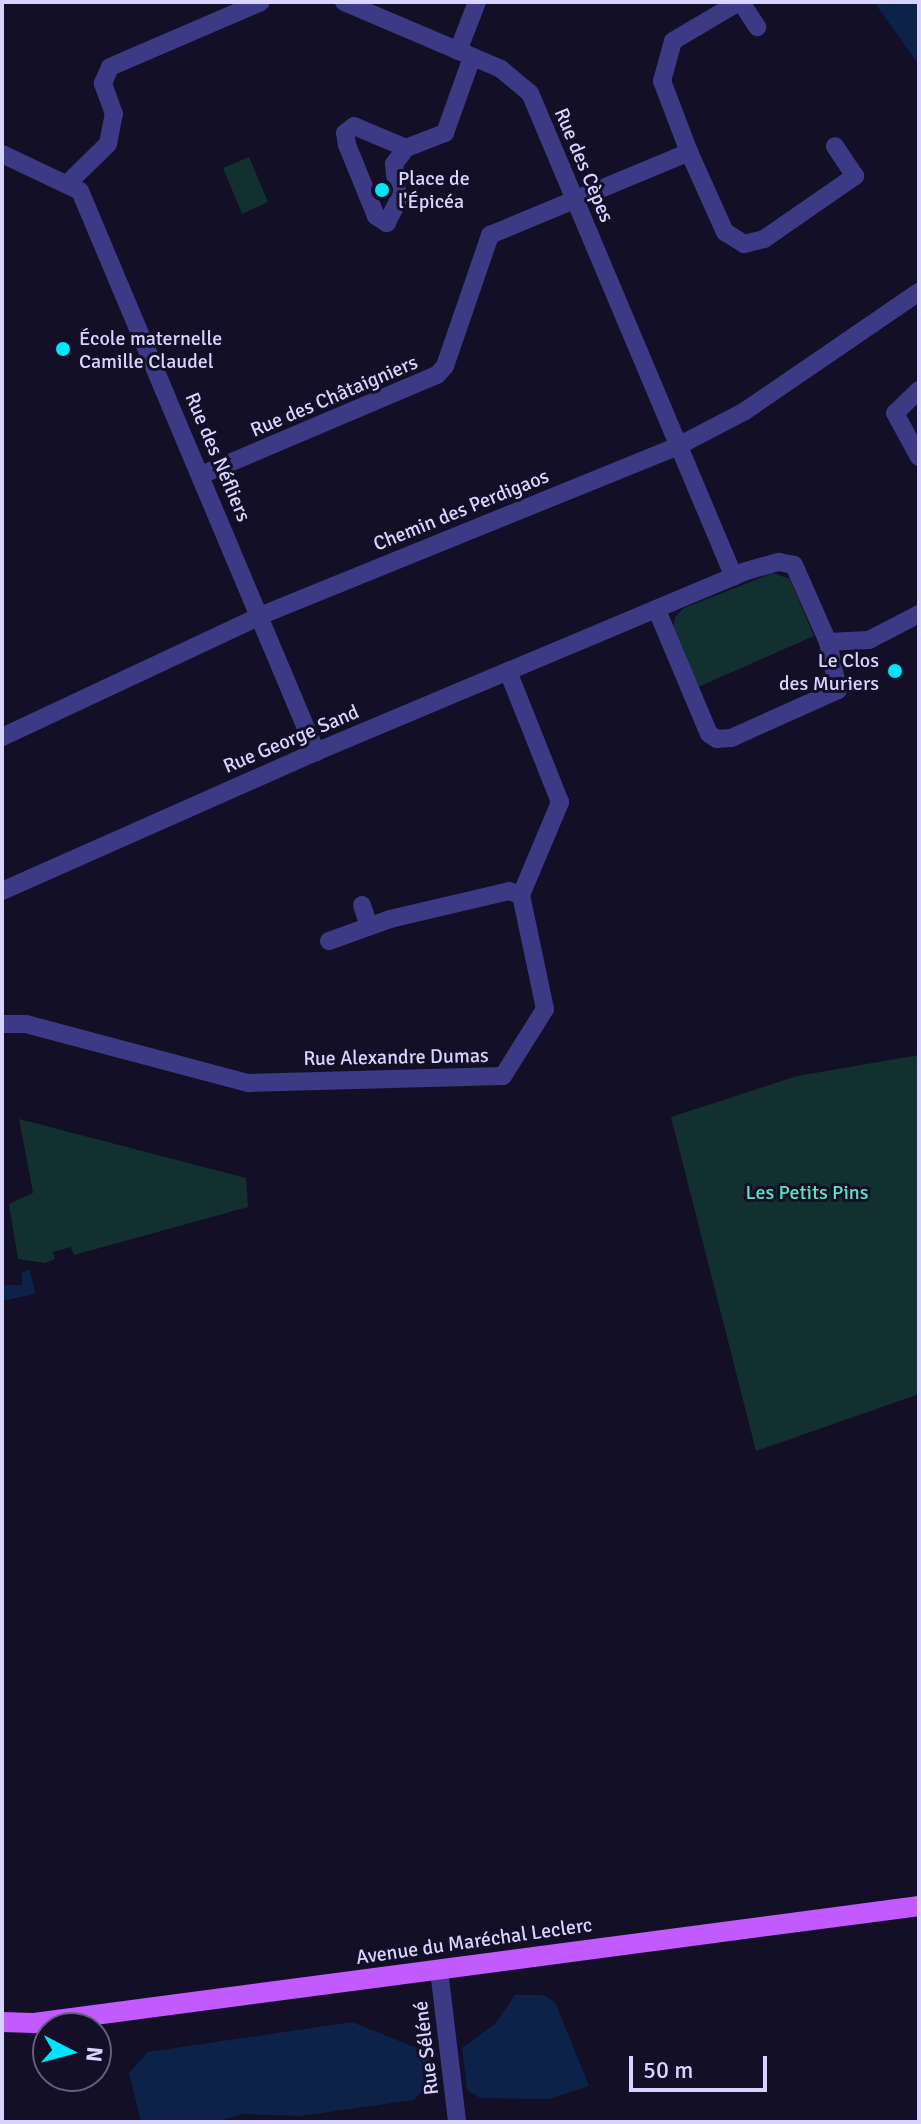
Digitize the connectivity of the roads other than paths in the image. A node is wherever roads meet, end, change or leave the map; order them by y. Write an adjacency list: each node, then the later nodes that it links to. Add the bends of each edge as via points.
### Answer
1 (261, 2): 11 (street, via 110,67 103,83 114,114 108,144)
2 (344, 2): 6 (street, Rue des Cèpes)
3 (477, 2): 6 (street)
4 (740, 2): 5 (street); 9 (street, via 673,41 662,81)
5 (757, 27)
6 (465, 54): 8 (street, via 445,133); 12 (street, Rue des Cèpes, via 513,75 530,93)
7 (835, 146): 9 (street, via 855,176 764,239 744,244 725,232)
8 (406, 148): 8 (street, via 394,164 398,201 387,223 376,216 345,133 354,126 367,128)
9 (689, 152): 12 (street, Rue des Châtaigniers)
10 (2, 154): 11 (street)
11 (69, 182): 17 (street, Rue des Néfliers, via 80,191)
12 (574, 199): 15 (street, Rue des Cèpes); 17 (street, Rue des Châtaigniers, via 490,235 445,366 437,375)
13 (919, 292): 15 (street, Chemin des Perdigaos, via 745,411)
14 (919, 390): 16 (street, via 895,413)
15 (680, 445): 18 (street, Rue des Cèpes); 21 (street, Chemin des Perdigaos)
16 (919, 457)
17 (201, 475): 21 (street, Rue des Néfliers)
18 (734, 577): 19 (street, Rue George Sand); 22 (street, Rue George Sand, via 779,562 794,565)
19 (657, 610): 22 (street, via 709,734 717,739 731,738 834,694 840,682); 23 (street, Rue George Sand)
20 (919, 614): 22 (street, via 869,640)
21 (262, 615): 24 (street, Chemin des Perdigaos); 25 (street, Rue des Néfliers)
22 (828, 642)
23 (508, 671): 25 (street, Rue George Sand); 27 (street, via 560,802)
24 (2, 737)
25 (316, 752): 26 (street, Rue George Sand)
26 (2, 891)
27 (521, 895): 29 (street, via 509,891); 31 (street, Rue Alexandre Dumas, via 545,1009 503,1076 248,1083 26,1024)
28 (362, 905): 29 (street)
29 (369, 926): 30 (street)
30 (329, 941)
31 (2, 1024)
32 (919, 1906): 33 (main road, Avenue du Maréchal Leclerc)
33 (439, 1970): 34 (main road, Avenue du Maréchal Leclerc); 39 (street, Rue Séléné)
34 (112, 2013)
35 (2, 2022): 36 (main road, Avenue du Maréchal Leclerc)
36 (32, 2023)
37 (32, 2024): 38 (main road, Avenue du Maréchal Leclerc)
38 (2, 2037)
39 (457, 2122)

